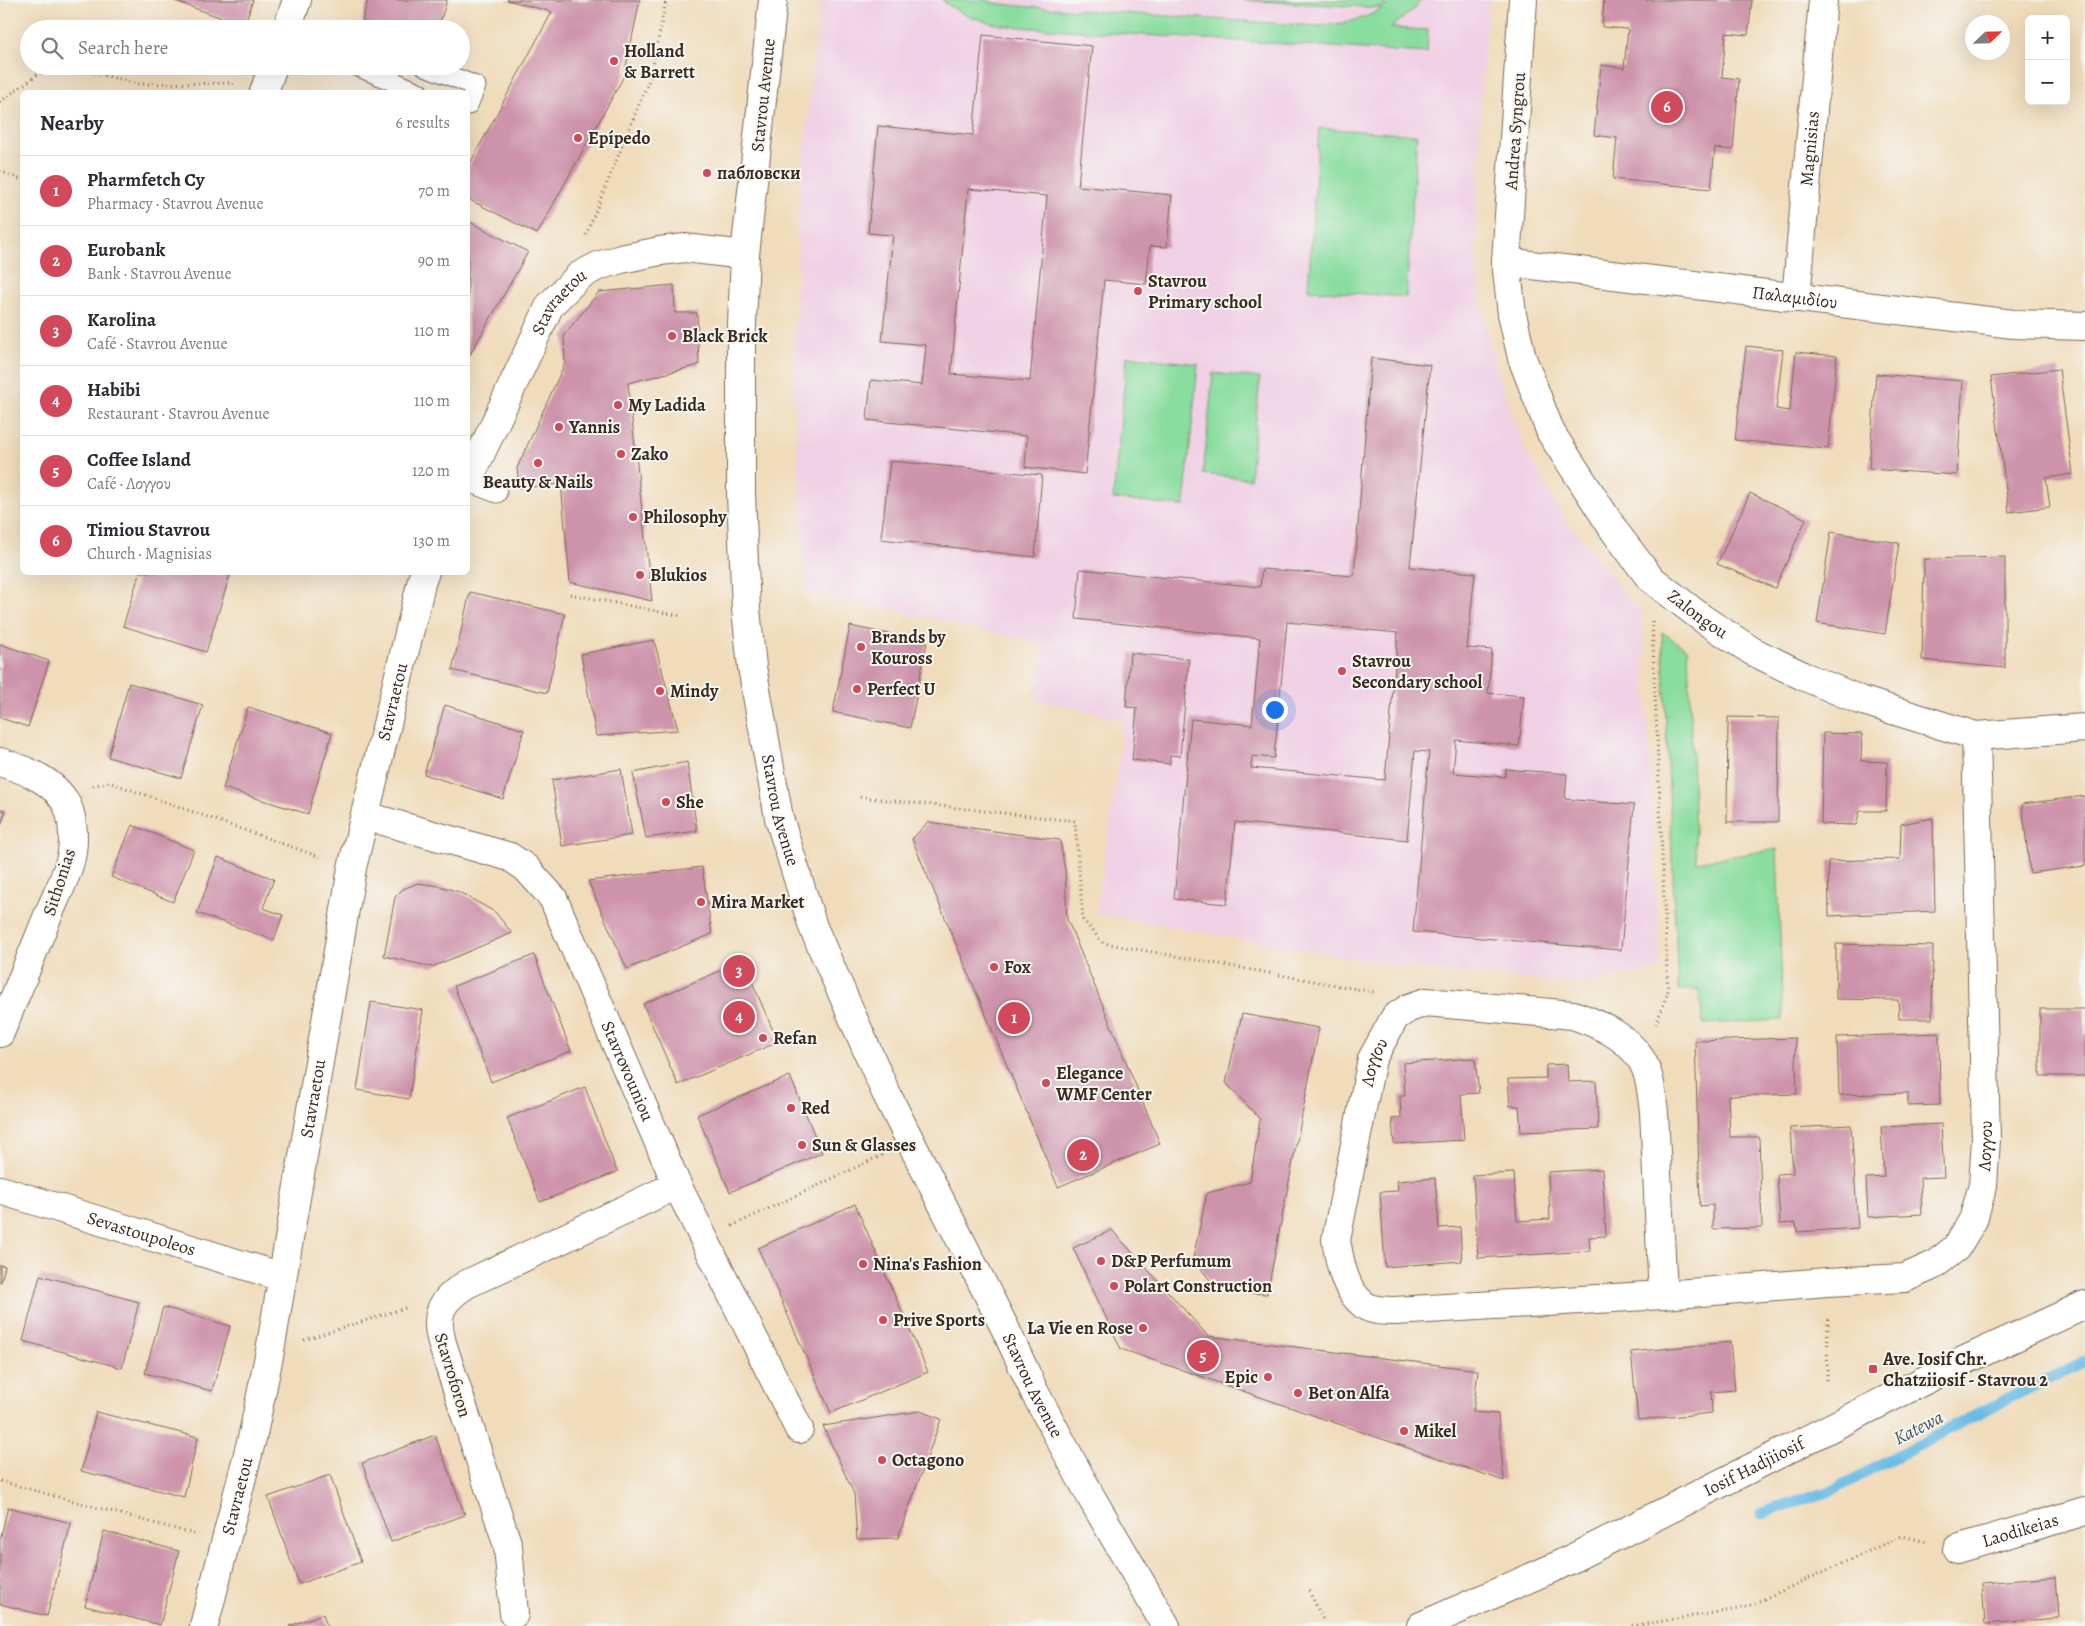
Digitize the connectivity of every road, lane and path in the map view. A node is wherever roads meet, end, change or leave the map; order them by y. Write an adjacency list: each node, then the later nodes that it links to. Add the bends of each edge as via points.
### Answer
1 (298, 0): 6 (street)
2 (666, 0): 17 (path, via 651,74)
3 (773, 0): 18 (street, Stavrou Avenue)
4 (1523, 0): 19 (street, Andrea Syngrou)
5 (1823, 0): 20 (street, Magnisias)
6 (290, 20)
7 (37, 75): 14 (path)
8 (103, 75): 11 (path, via 138,84)
9 (378, 75): 12 (lane)
10 (448, 75): 13 (lane, via 476,86)
11 (268, 80)
12 (413, 90)
13 (470, 100)
14 (0, 102)
15 (0, 171): 16 (path)
16 (20, 179)
17 (586, 236)
18 (745, 255): 22 (street, Stavraetou, via 685,248 660,251 598,266 579,276 550,305); 59 (street, Stavrou Avenue, via 741,455 746,609 752,667 779,818 813,927 886,1093 1035,1393)
19 (1506, 262): 20 (street, Παλαμιδίου); 26 (street, Zalongou, via 1512,314 1522,358 1551,433 1616,533)
20 (1796, 298): 21 (street, Παλαμιδίου, via 2013,324)
21 (2085, 326)
22 (470, 478)
23 (470, 483): 24 (lane)
24 (497, 494)
25 (417, 575): 34 (street, Stavraetou)
26 (1650, 578): 30 (street, Zalongou, via 1752,651 1803,676 1860,700); 38 (path, via 1668,992)
27 (570, 594): 28 (path)
28 (681, 616)
29 (2085, 728): 30 (street, Zalongou)
30 (1976, 736): 44 (street, Λογγου, via 1986,1139 1983,1185 1973,1220 1956,1248 1934,1265 1904,1278)
31 (0, 762): 32 (street, Sithonias, via 26,770)
32 (60, 794): 35 (path, via 108,782); 37 (street, Sithonias, via 69,810 73,829 72,852)
33 (860, 798): 36 (path, via 1075,821 1083,920 1103,943)
34 (366, 816): 35 (street, Stavraetou); 40 (street, Stavrovouniou, via 510,857 526,868 553,898)
35 (352, 868): 43 (street, Stavraetou)
36 (1377, 993)
37 (0, 1033)
38 (1642, 1060): 46 (street, Λογγου, via 1651,1087 1654,1112); 46 (street, Λογγου, via 1613,1033 1573,1015 1426,1002 1409,1008 1395,1017 1372,1059 1336,1240 1339,1261 1348,1284 1364,1305 1379,1311)
39 (866, 1162): 42 (path)
40 (678, 1185): 42 (street, Stavrovouniou); 45 (street, Stavroforon)
41 (0, 1190): 43 (street, Sevastoupoleos)
42 (705, 1239): 50 (street, Stavrovouniou)
43 (282, 1277): 48 (street, Stavraetou)
44 (1828, 1282): 46 (street, Λογγου); 49 (path)
45 (455, 1292): 48 (path); 56 (street, Stavroforon, via 438,1315 438,1328 508,1546)
46 (1663, 1295)
47 (2085, 1305): 60 (street, Iosif Hadjiiosif, via 1961,1362 1557,1566)
48 (270, 1351): 53 (street, Stavraetou)
49 (1827, 1380)
50 (799, 1429)
51 (0, 1481): 53 (path)
52 (2085, 1511): 54 (street, Laodikeias)
53 (226, 1542): 58 (street, Stavraetou)
54 (1957, 1549): 61 (path, via 1902,1536 1744,1608)
55 (1308, 1591): 57 (path)
56 (514, 1614)
57 (1323, 1620)
58 (204, 1626)
59 (1166, 1626)
60 (1421, 1626)
61 (1632, 1626)

